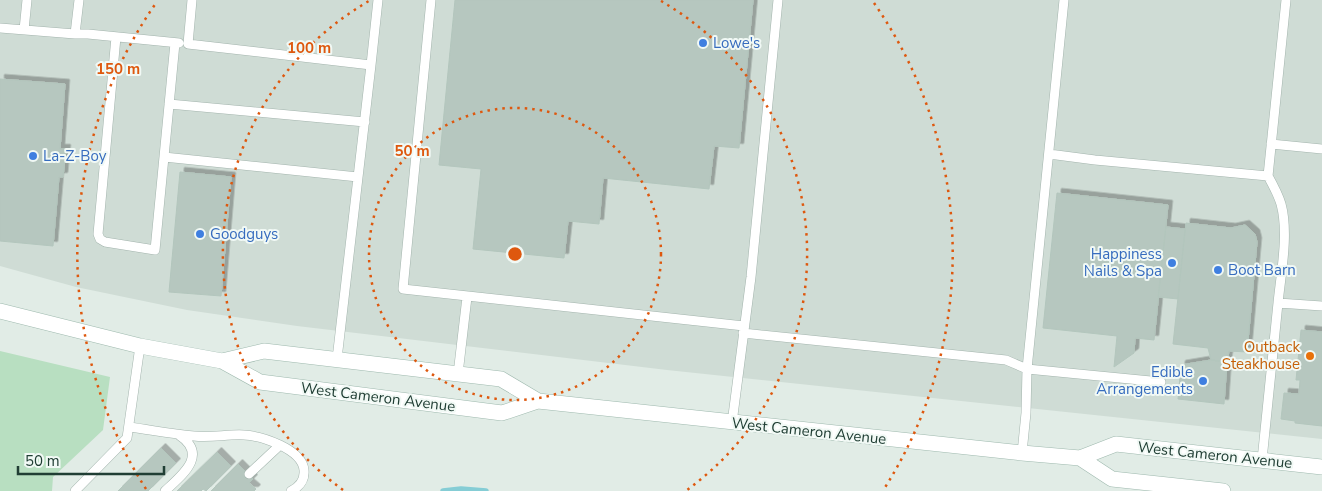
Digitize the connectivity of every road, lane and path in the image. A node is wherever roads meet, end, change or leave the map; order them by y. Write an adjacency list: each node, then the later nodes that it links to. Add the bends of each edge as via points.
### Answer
1 (27, 0): 10 (lane)
2 (78, 0): 11 (lane)
3 (192, 0): 14 (lane)
4 (378, 0): 15 (lane)
5 (431, 0): 24 (lane, via 403,290)
6 (778, 0): 28 (lane)
7 (1064, 0): 20 (lane)
8 (1286, 0): 18 (lane)
9 (0, 28): 10 (lane)
10 (24, 30): 11 (lane)
11 (75, 34): 12 (lane)
12 (116, 37): 13 (lane); 21 (lane, via 102,181 100,240 155,250)
13 (175, 42): 14 (lane); 16 (lane)
14 (188, 44): 15 (lane)
15 (371, 65): 17 (lane)
16 (168, 104): 17 (lane); 21 (lane)
17 (364, 122): 23 (lane)
18 (1271, 144): 19 (lane); 22 (lane)
19 (1322, 149)
20 (1049, 154): 22 (lane); 32 (lane)
21 (164, 157): 23 (lane)
22 (1268, 176): 25 (lane, via 1282,206 1284,226)
23 (358, 177): 30 (lane)
24 (467, 297): 28 (lane); 33 (lane)
25 (1278, 303): 26 (lane); 42 (lane)
26 (1322, 306)
27 (0, 311): 29 (street, West Cameron Avenue)
28 (744, 329): 32 (lane, via 1006,360); 36 (lane)
29 (140, 346): 31 (street, West Cameron Avenue); 37 (lane)
30 (337, 359): 31 (street, West Cameron Avenue, via 264,351); 33 (street, West Cameron Avenue)
31 (222, 361): 35 (street, West Cameron Avenue, via 260,382 376,398 502,413)
32 (1027, 369): 34 (lane); 40 (lane)
33 (458, 374): 35 (street, West Cameron Avenue, via 501,379)
34 (1161, 382)
35 (538, 401): 36 (street, West Cameron Avenue)
36 (732, 423): 40 (street, West Cameron Avenue)
37 (129, 427): 38 (lane); 45 (lane, via 127,438)
38 (177, 434): 39 (lane, via 245,435); 46 (lane, via 191,445 193,455 190,466)
39 (280, 445): 44 (lane); 47 (lane, via 302,462 305,471 301,484)
40 (1022, 453): 41 (street, West Cameron Avenue)
41 (1080, 458): 42 (street, West Cameron Avenue, via 1116,444); 48 (street, West Cameron Avenue, via 1112,479)
42 (1262, 460): 43 (street, West Cameron Avenue)
43 (1322, 467)
44 (249, 474)
45 (75, 491)
46 (165, 491)
47 (291, 491)
48 (1223, 491)

